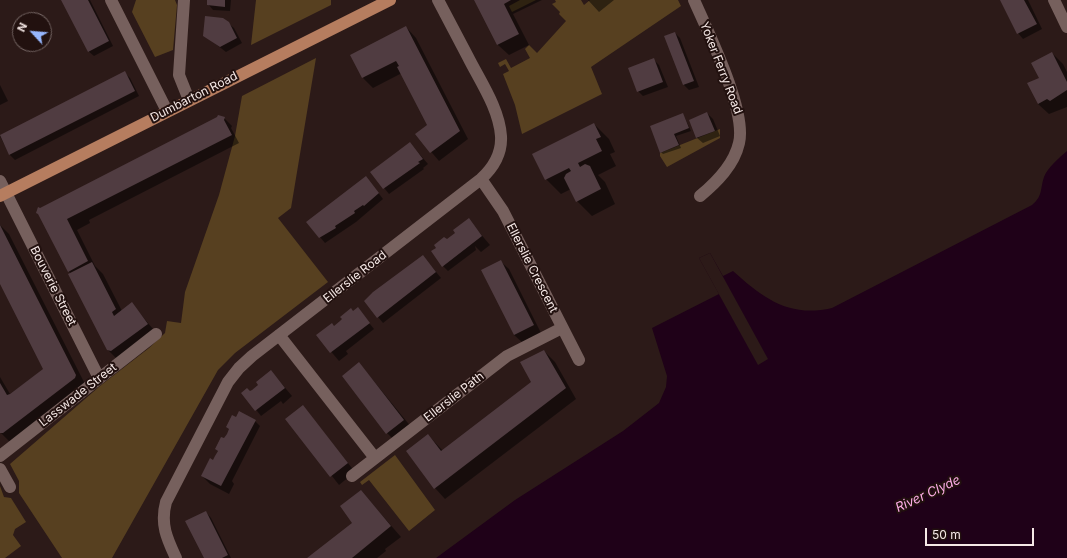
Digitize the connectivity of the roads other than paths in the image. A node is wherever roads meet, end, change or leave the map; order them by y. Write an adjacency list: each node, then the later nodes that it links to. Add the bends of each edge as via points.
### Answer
1 (184, 0): 8 (street, via 179,75)
2 (390, 0): 8 (main road, Dumbarton Road)
3 (438, 0): 10 (street, Ellerslie Road, via 483,86 500,129 496,159)
4 (694, 0): 13 (street, Yoker Ferry Road, via 740,119 739,143 727,169)
5 (1054, 0): 7 (street)
6 (114, 1): 9 (street)
7 (1067, 26)
8 (189, 100): 9 (main road, Dumbarton Road)
9 (167, 111): 12 (main road, Dumbarton Road)
10 (481, 179): 14 (street, Ellerslie Crescent, via 503,211); 16 (street, Ellerslie Road)
11 (0, 181): 12 (street, Bouverie Street)
12 (3, 194): 18 (street, Bouverie Street)
13 (700, 196)
14 (562, 328): 17 (street, Ellerslie Crescent); 20 (street, Ellerslie Path, via 507,356)
15 (156, 334): 18 (street, Lasswade Street)
16 (279, 335): 20 (street); 24 (street, Ellerslie Road, via 246,361 233,375 170,493 163,512 163,523)
17 (579, 360)
18 (99, 378): 19 (street, Lasswade Street)
19 (0, 456)
20 (375, 458): 22 (street, Ellerslie Path)
21 (0, 469): 23 (street)
22 (352, 476)
23 (10, 487)
24 (176, 558)

